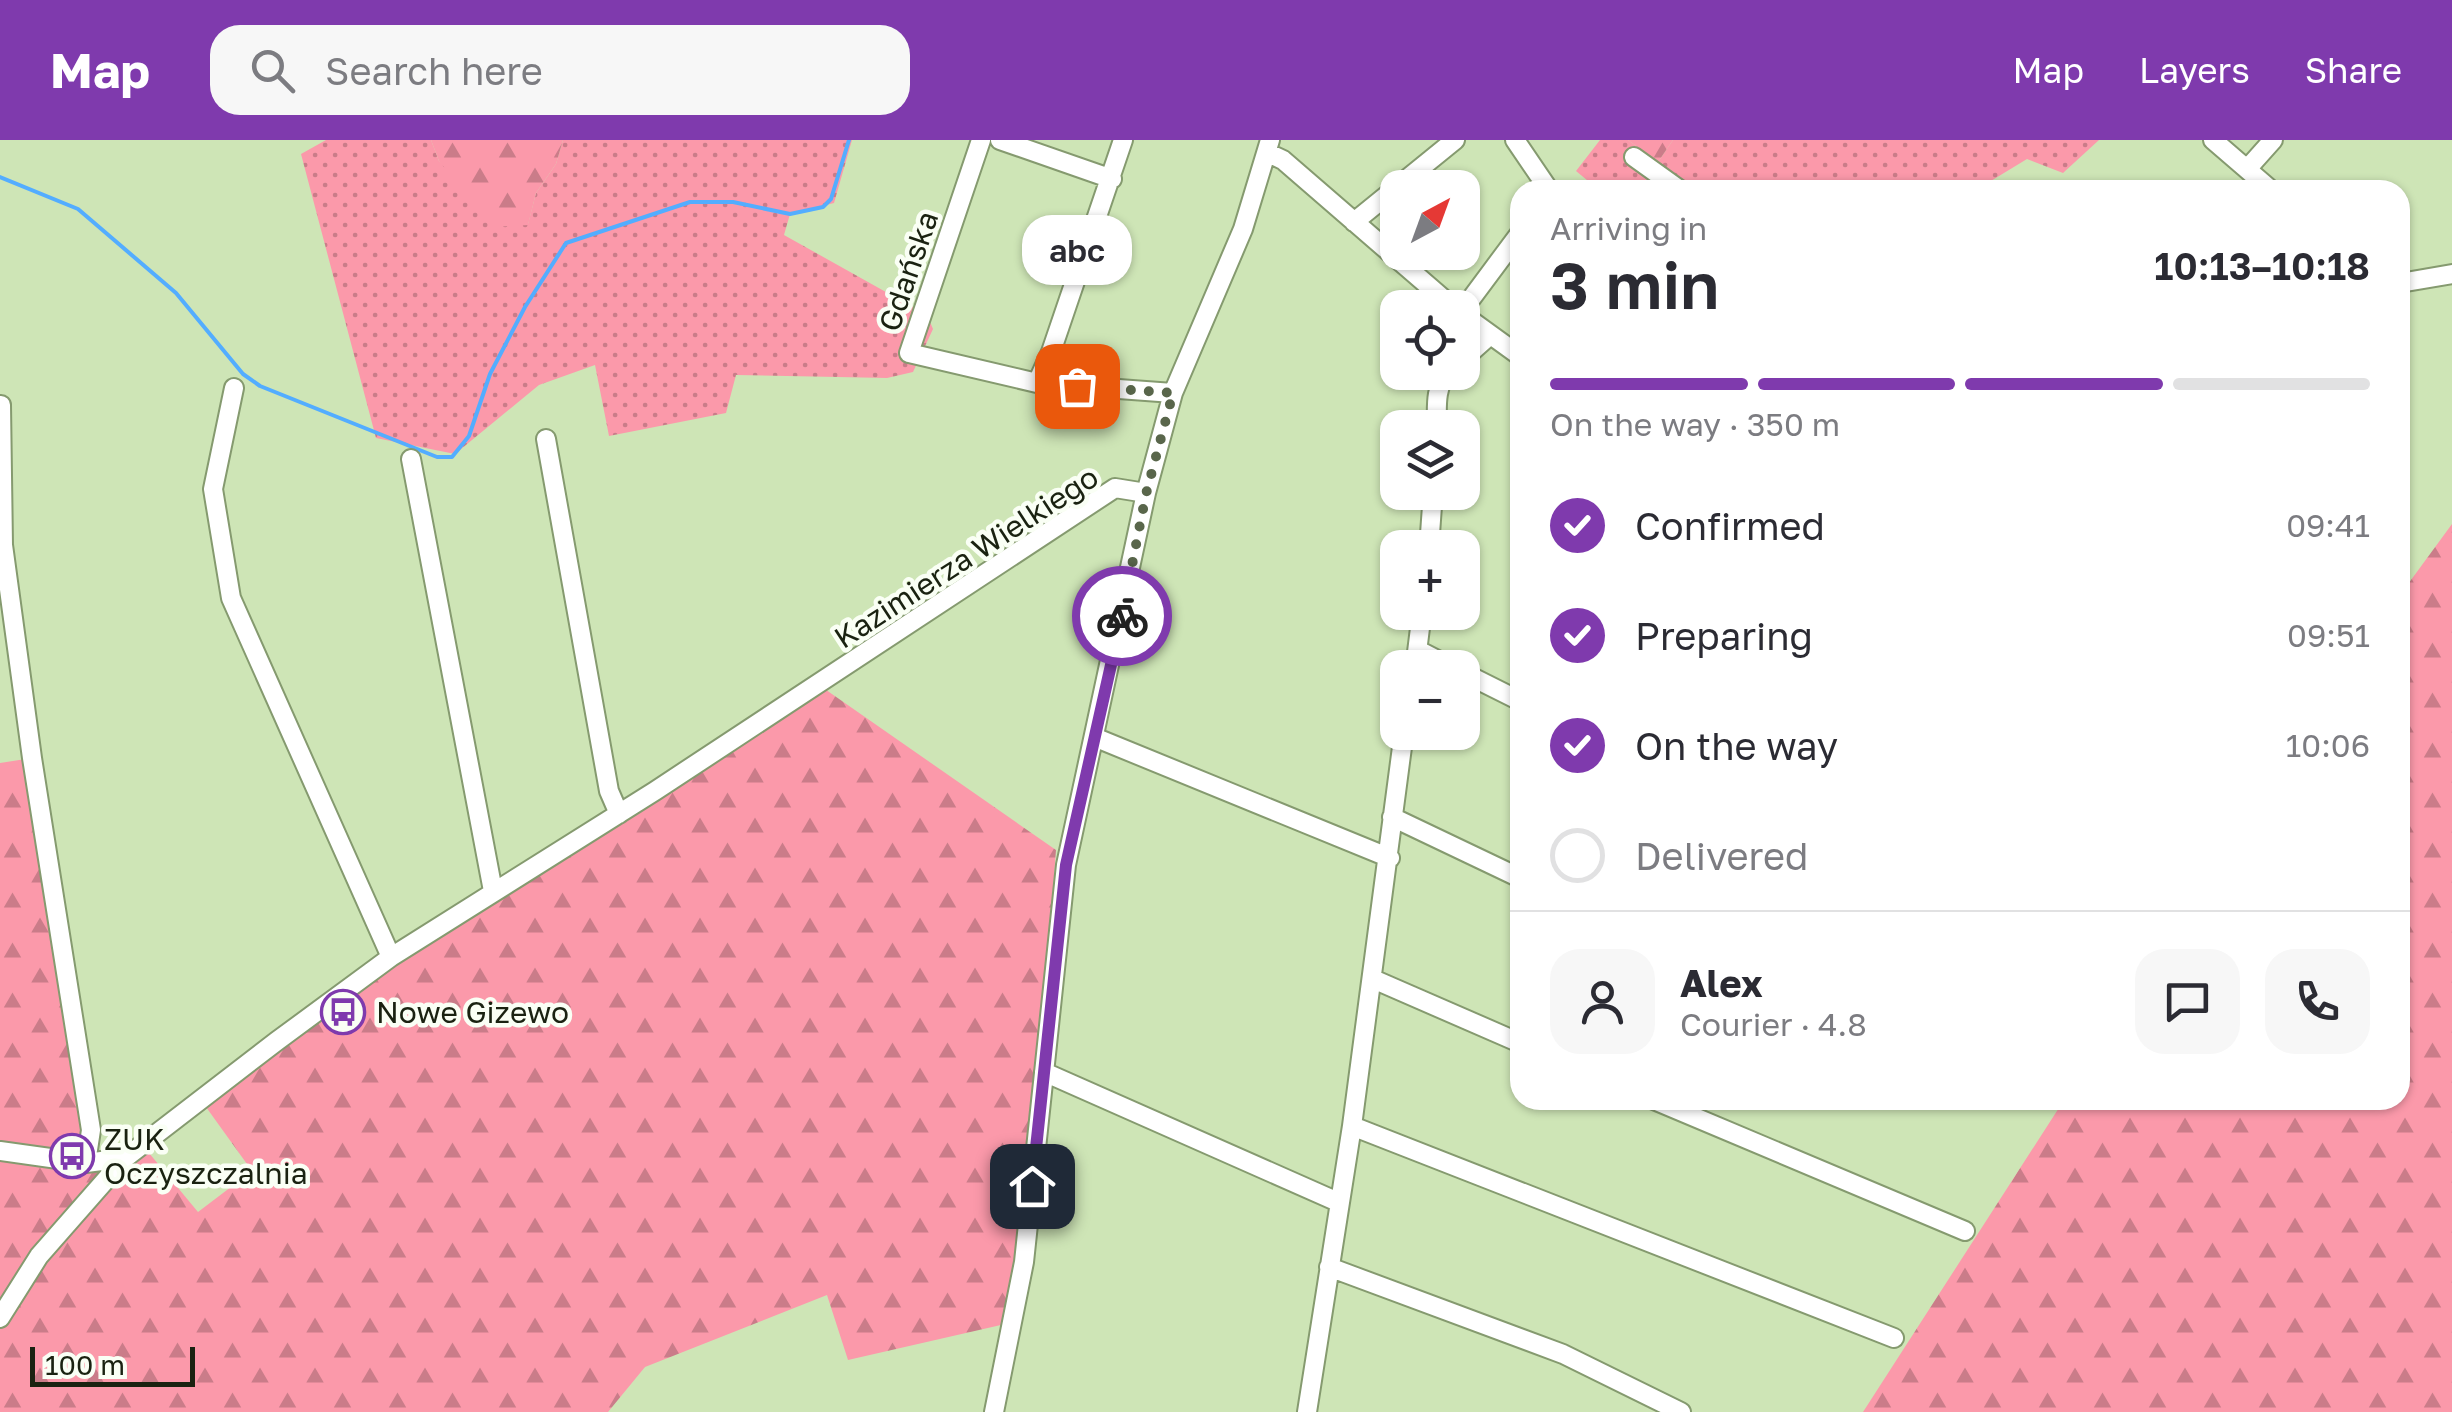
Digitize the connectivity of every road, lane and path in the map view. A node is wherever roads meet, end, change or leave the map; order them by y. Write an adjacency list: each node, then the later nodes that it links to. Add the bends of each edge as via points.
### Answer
1 (981, 140): 25 (street, Gdańska, via 909,353)
2 (1000, 140): 11 (street)
3 (1123, 140): 11 (street)
4 (1454, 140): 15 (street)
5 (1515, 140): 12 (street)
6 (2213, 140): 10 (street)
7 (2273, 140): 10 (street)
8 (1269, 146): 15 (street); 27 (street, via 1243,229)
9 (1634, 157): 13 (street)
10 (2248, 168): 14 (street)
11 (1112, 179): 25 (street)
12 (1542, 180)
13 (1666, 180)
14 (2261, 180)
15 (1354, 222): 19 (street)
16 (1510, 247): 20 (street)
17 (2452, 274): 18 (street)
18 (2410, 281)
19 (1433, 290)
20 (1478, 290)
21 (1480, 327): 22 (street)
22 (1490, 336): 23 (street); 24 (street)
23 (1480, 345)
24 (1510, 349)
25 (1037, 383): 27 (street)
26 (234, 388): 42 (street, via 213,489 231,598)
27 (1173, 393): 31 (street)
28 (1, 405): 32 (street)
29 (546, 439): 37 (street)
30 (410, 459): 41 (street)
31 (1146, 494): 35 (street); 37 (street, Kazimierza Wielkiego, via 1115,488)
32 (2, 546): 50 (street, via 91,1130)
33 (1480, 681): 34 (street)
34 (1510, 696)
35 (1094, 737): 39 (street); 45 (street, via 1066,865)
36 (1401, 750): 38 (street)
37 (619, 814): 41 (street, Kazimierza Wielkiego)
38 (1392, 817): 39 (street); 40 (street)
39 (1390, 858): 43 (street)
40 (1510, 873)
41 (493, 891): 42 (street, Kazimierza Wielkiego)
42 (391, 957): 49 (street, Kazimierza Wielkiego)
43 (1373, 979): 44 (street); 47 (street)
44 (1510, 1038)
45 (1044, 1072): 51 (street); 56 (street, via 1024,1262)
46 (1678, 1110): 52 (street)
47 (1352, 1126): 51 (street); 55 (street)
48 (0, 1151): 50 (street)
49 (125, 1158): 50 (street); 54 (street, Kazimierza Wielkiego, via 39,1256)
50 (86, 1163)
51 (1338, 1202): 53 (street)
52 (1965, 1232)
53 (1328, 1267): 57 (street); 58 (street, via 1563,1354)
54 (0, 1318)
55 (1894, 1338)
56 (994, 1412)
57 (1307, 1412)
58 (1681, 1412)

